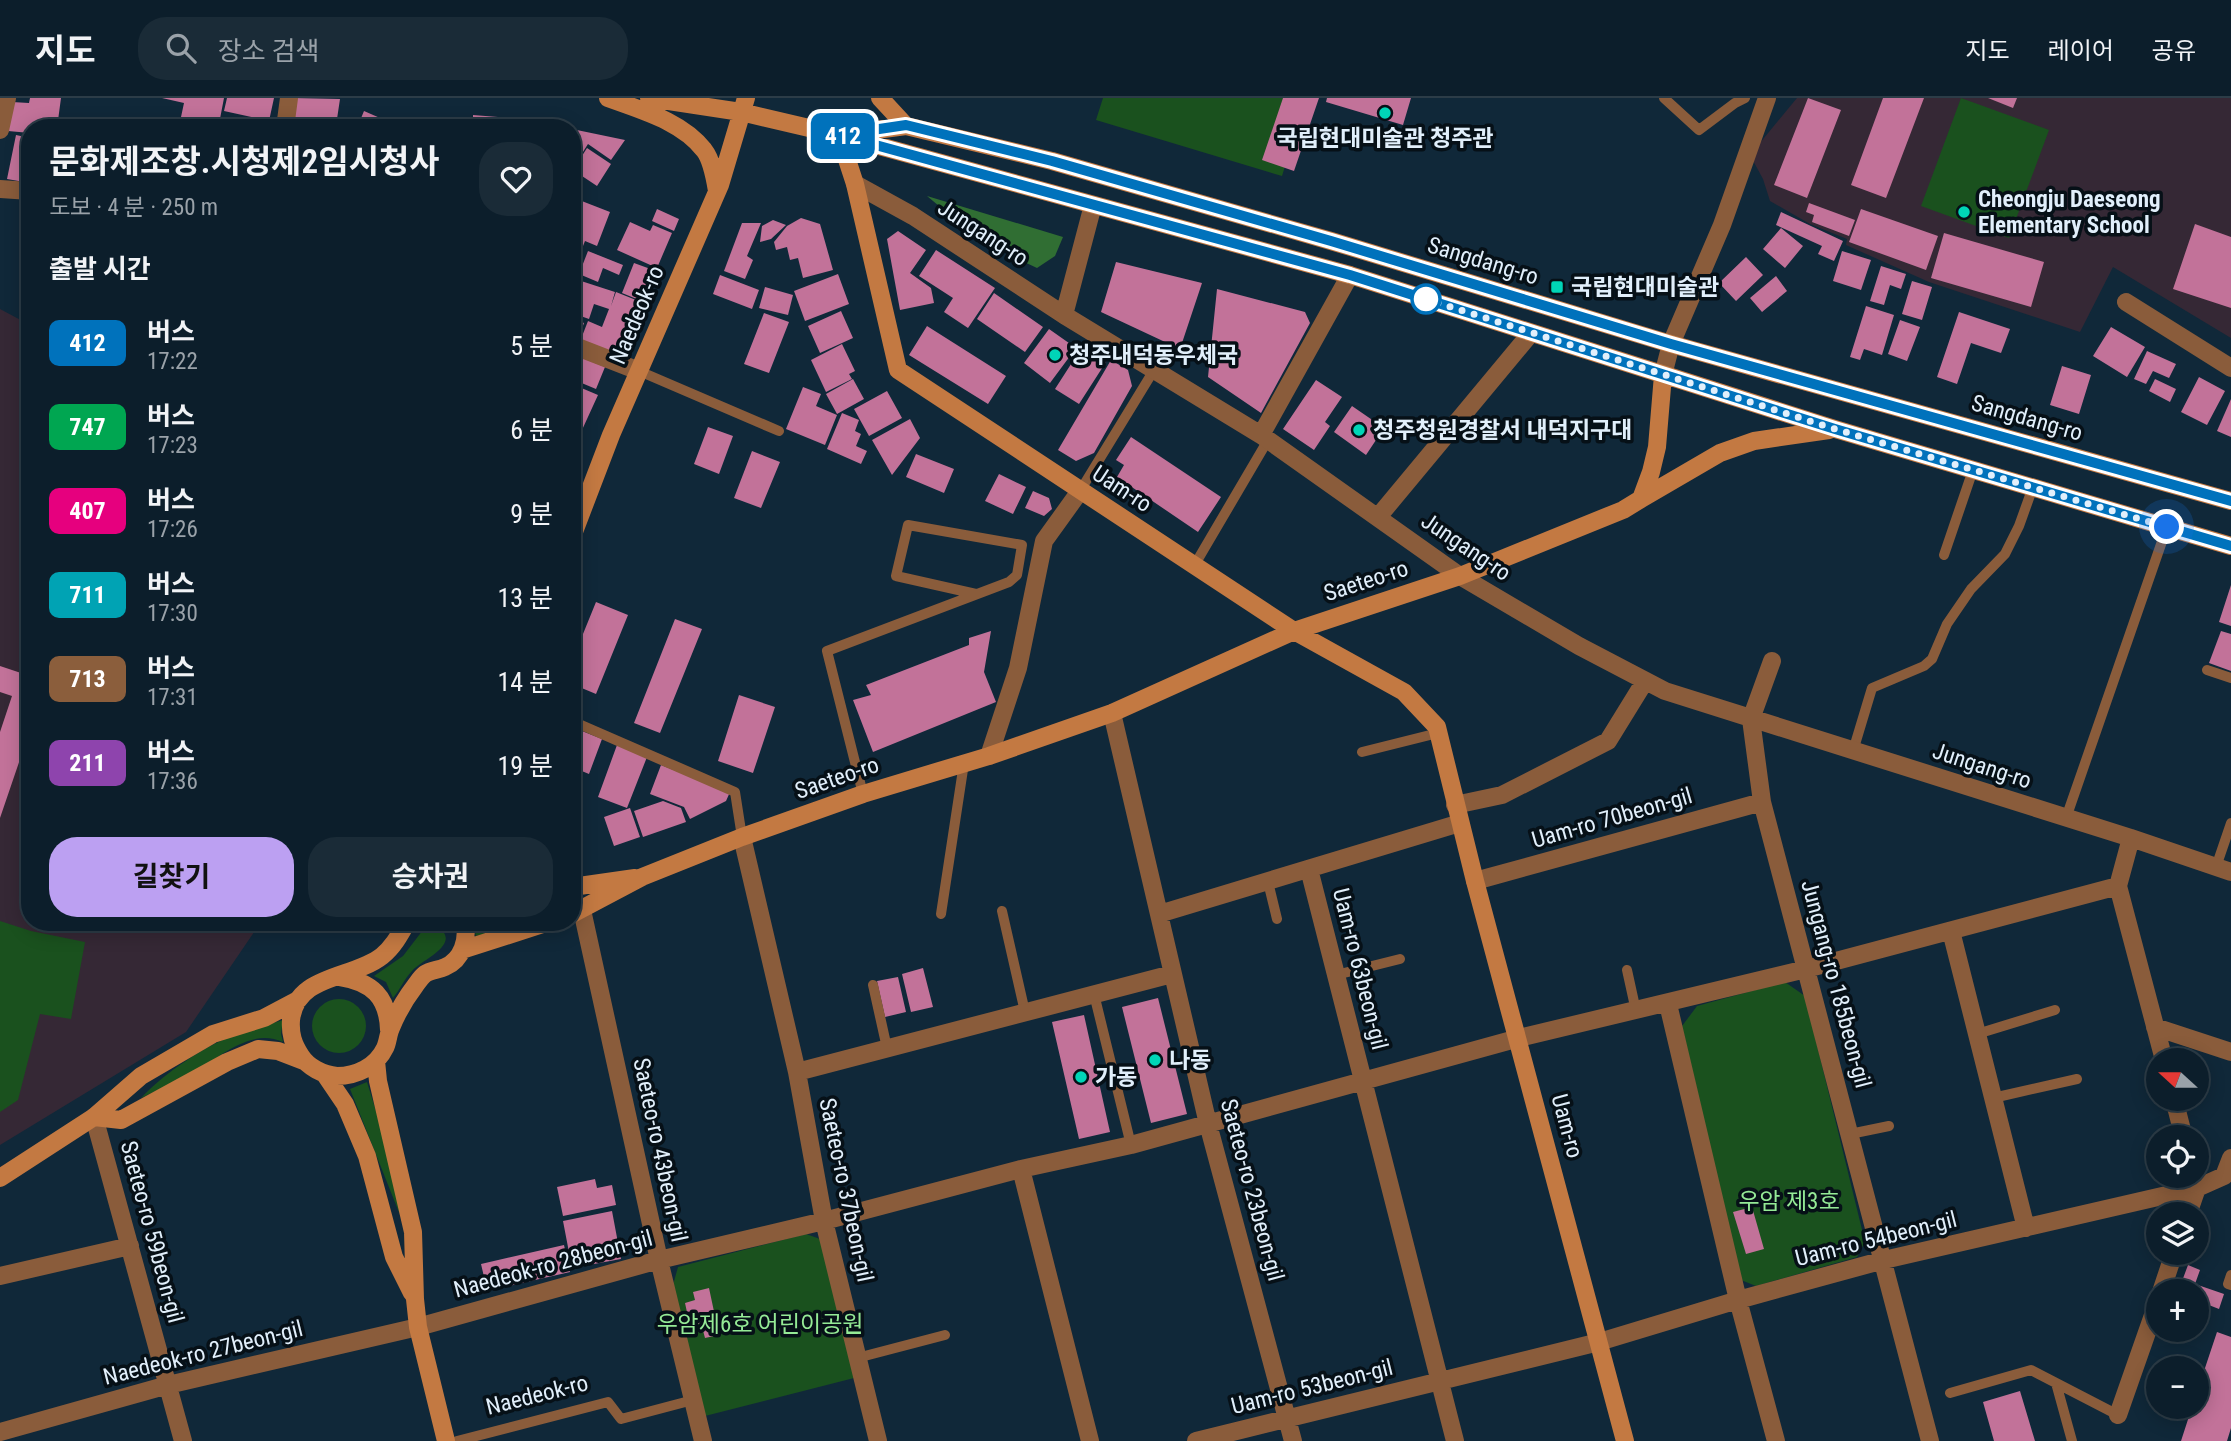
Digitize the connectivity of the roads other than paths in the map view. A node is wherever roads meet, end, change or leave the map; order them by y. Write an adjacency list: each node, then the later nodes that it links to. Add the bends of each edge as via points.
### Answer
1 (8, 98): 13 (street)
2 (289, 98): 11 (street)
3 (608, 98): 18 (street, via 688,134 705,151)
4 (649, 98): 10 (street, Sangdang-ro)
5 (721, 98): 10 (street)
6 (880, 98): 12 (street)
7 (1664, 98): 8 (lane, via 1699,130)
8 (1745, 98)
9 (1767, 98): 24 (street, via 1723,225)
10 (744, 105): 14 (street, Sangdang-ro); 18 (street, Naedeok-ro)
11 (286, 119)
12 (906, 125): 14 (street, Sangdang-ro); 24 (street, Sangdang-ro, via 1052,161)
13 (0, 127)
14 (839, 135): 15 (street, Uam-ro); 19 (street, Sangdang-ro)
15 (855, 184): 22 (street, Jungang-ro, via 913,216); 35 (street, Uam-ro, via 898,370)
16 (0, 189): 17 (street)
17 (21, 190)
18 (717, 192): 28 (street, Naedeok-ro)
19 (1093, 205): 20 (street, Sangdang-ro); 22 (street)
20 (1350, 275): 23 (street, Sangdang-ro); 32 (street)
21 (2126, 302): 26 (street)
22 (1064, 315): 27 (street, Jungang-ro)
23 (1531, 333): 29 (street, Sangdang-ro); 39 (street)
24 (1671, 344): 29 (street); 37 (street, Sangdang-ro)
25 (581, 348): 28 (street)
26 (2231, 368)
27 (1154, 370): 32 (street, Jungang-ro); 35 (lane)
28 (639, 371): 31 (lane); 38 (street, Naedeok-ro)
29 (1663, 375): 30 (street, Sangdang-ro); 36 (street, via 1657,447)
30 (1835, 429): 33 (street, Sangdang-ro); 36 (street, Saeteo-ro, via 1754,441 1720,453)
31 (779, 430)
32 (1264, 437): 39 (street, Jungang-ro); 43 (lane)
33 (1973, 470): 34 (street, Sangdang-ro); 42 (lane)
34 (2033, 487): 40 (street, Sangdang-ro); 55 (lane, via 2005,554 1971,589 1947,624 1932,659 1872,688)
35 (1080, 491): 43 (street, Uam-ro); 57 (street, via 1044,541 1017,668)
36 (1641, 499): 44 (street, Saeteo-ro)
37 (2231, 501)
38 (581, 513)
39 (1378, 517): 44 (street, Jungang-ro)
40 (2167, 527): 41 (street, Sangdang-ro); 62 (lane)
41 (2231, 546)
42 (1944, 555)
43 (1194, 566): 46 (street, Uam-ro)
44 (1460, 576): 46 (street, Saeteo-ro); 50 (street, Jungang-ro)
45 (976, 594): 45 (lane, via 1017,575 1022,545 908,525 896,576); 59 (lane, via 827,651)
46 (1294, 631): 51 (street, Saeteo-ro); 54 (street, Uam-ro, via 1404,692)
47 (1772, 661): 52 (street)
48 (2207, 670): 49 (lane)
49 (2231, 678)
50 (1645, 681): 52 (street, Jungang-ro); 61 (street, via 1608,741 1502,795)
51 (1112, 713): 57 (street, Saeteo-ro); 77 (street, Saeteo-ro 23beon-gil)
52 (1751, 719): 55 (street, Jungang-ro); 60 (street, Jungang-ro 185beon-gil)
53 (581, 725): 65 (lane, via 735,792)
54 (1438, 733): 56 (lane); 61 (street, Uam-ro)
55 (1853, 751): 62 (street, Jungang-ro)
56 (1362, 752)
57 (989, 756): 58 (street, Saeteo-ro)
58 (964, 763): 59 (street, Saeteo-ro); 76 (lane)
59 (863, 794): 65 (street, Saeteo-ro)
60 (1762, 802): 70 (street, Uam-ro 70beon-gil); 86 (street, Jungang-ro 185beon-gil)
61 (1455, 805): 63 (street, Uam-ro)
62 (2066, 818): 66 (street, Jungang-ro)
63 (1460, 823): 67 (street); 70 (street, Uam-ro)
64 (2231, 823): 68 (lane, Jungang-ro)
65 (742, 837): 69 (street, Saeteo-ro); 107 (street, Saeteo-ro 37beon-gil)
66 (2131, 838): 68 (street, Jungang-ro); 73 (street)
67 (1309, 869): 71 (street); 89 (street, Uam-ro 63beon-gil)
68 (2224, 869)
69 (642, 877): 72 (street); 74 (street)
70 (1475, 881): 101 (street, Uam-ro)
71 (1268, 882): 77 (street); 78 (lane)
72 (581, 886)
73 (2118, 886): 83 (street, Uam-ro 63beon-gil); 98 (street)
74 (581, 910)
75 (1002, 911): 97 (lane)
76 (941, 914)
77 (1159, 914): 88 (street, Saeteo-ro 23beon-gil)
78 (1277, 919)
79 (581, 929): 125 (street, Saeteo-ro 43beon-gil)
80 (402, 931): 90 (street, via 381,957)
81 (467, 931): 84 (street)
82 (521, 931): 84 (street)
83 (1951, 931): 86 (street, Uam-ro 63beon-gil); 100 (street)
84 (463, 950): 99 (street, via 454,962 422,976)
85 (1400, 959): 89 (lane)
86 (1806, 969): 94 (street, Uam-ro 63beon-gil); 115 (street, Jungang-ro 185beon-gil)
87 (1627, 970): 96 (lane)
88 (1172, 974): 92 (street); 113 (street, Saeteo-ro 23beon-gil)
89 (1336, 975): 110 (street, Uam-ro 63beon-gil)
90 (340, 977): 93 (street, via 309,988); 99 (street, via 372,988 386,1008)
91 (873, 985): 102 (lane)
92 (1094, 994): 97 (street); 116 (lane)
93 (298, 1000): 105 (street, via 291,1032); 112 (street, via 264,1018 213,1034 141,1076)
94 (1668, 1004): 96 (street, Uam-ro 63beon-gil); 131 (street)
95 (2055, 1010): 100 (lane)
96 (1636, 1011): 101 (street, Uam-ro 63beon-gil)
97 (1025, 1012): 102 (street, Saeteo-ro 37beon-gil)
98 (2155, 1027): 103 (street); 104 (street)
99 (389, 1030): 106 (street)
100 (1977, 1034): 111 (street)
101 (1519, 1038): 110 (street, Uam-ro 63beon-gil); 135 (street, Uam-ro)
102 (887, 1048): 107 (street, Saeteo-ro 37beon-gil)
103 (2161, 1048)
104 (2231, 1052)
105 (304, 1061): 108 (street); 112 (street, via 258,1049 121,1120)
106 (376, 1061): 108 (street, via 348,1076); 130 (street, via 413,1232)
107 (797, 1072): 122 (street, Saeteo-ro 37beon-gil)
108 (324, 1073): 130 (street, via 345,1104 367,1156 394,1257)
109 (2077, 1079): 111 (lane)
110 (1362, 1082): 113 (street, Uam-ro 63beon-gil); 137 (street, Uam-ro 63beon-gil)
111 (1992, 1091): 123 (street)
112 (94, 1117): 119 (street); 124 (street, Saeteo-ro 59beon-gil)
113 (1208, 1124): 116 (street, Uam-ro 63beon-gil); 143 (street, Saeteo-ro 23beon-gil)
114 (1889, 1126): 115 (lane)
115 (1850, 1135): 126 (street, Jungang-ro 185beon-gil)
116 (1131, 1145): 118 (street, Uam-ro 63beon-gil)
117 (2231, 1158): 120 (street, Uam-ro 54beon-gil, via 2224,1176)
118 (1021, 1169): 122 (street, Uam-ro 63beon-gil); 151 (street)
119 (0, 1178)
120 (2209, 1179)
121 (2174, 1188): 123 (street, Uam-ro 54beon-gil)
122 (824, 1221): 125 (street, Naedeok-ro 28beon-gil); 136 (street, Saeteo-ro 37beon-gil)
123 (2026, 1228): 126 (street, Uam-ro 54beon-gil)
124 (130, 1246): 128 (street); 139 (street, Saeteo-ro 59beon-gil)
125 (659, 1260): 132 (street, Naedeok-ro 28beon-gil); 141 (street, Saeteo-ro 43beon-gil)
126 (1884, 1261): 131 (street, Uam-ro 54beon-gil); 156 (street, Jungang-ro 185beon-gil)
127 (2231, 1275): 129 (lane)
128 (0, 1276)
129 (2231, 1285)
130 (415, 1299): 132 (street)
131 (1738, 1300): 135 (street, Uam-ro 54beon-gil); 145 (street)
132 (418, 1327): 139 (street, Naedeok-ro 27beon-gil); 147 (street)
133 (945, 1335): 136 (lane)
134 (2146, 1335): 142 (street)
135 (1599, 1342): 137 (street, Uam-ro 53beon-gil); 155 (street, Uam-ro)
136 (857, 1358): 150 (street, Saeteo-ro 37beon-gil)
137 (1440, 1381): 143 (street, Uam-ro 53beon-gil); 154 (street)
138 (2056, 1383): 140 (lane, via 2031,1370); 142 (lane); 157 (lane)
139 (168, 1385): 144 (street, Naedeok-ro 27beon-gil); 146 (street, Saeteo-ro 59beon-gil)
140 (1951, 1393)
141 (693, 1400): 148 (lane, Naedeok-ro, via 621,1419 608,1402); 149 (street, Saeteo-ro 43beon-gil)
142 (2118, 1415)
143 (1287, 1418): 152 (street, Uam-ro 53beon-gil); 153 (street, Saeteo-ro 23beon-gil)
144 (0, 1432)
145 (1774, 1436)
146 (183, 1441)
147 (446, 1441)
148 (457, 1441)
149 (703, 1441)
150 (878, 1441)
151 (1090, 1441)
152 (1196, 1441)
153 (1293, 1441)
154 (1455, 1441)
155 (1625, 1441)
156 (1930, 1441)
157 (2072, 1441)

